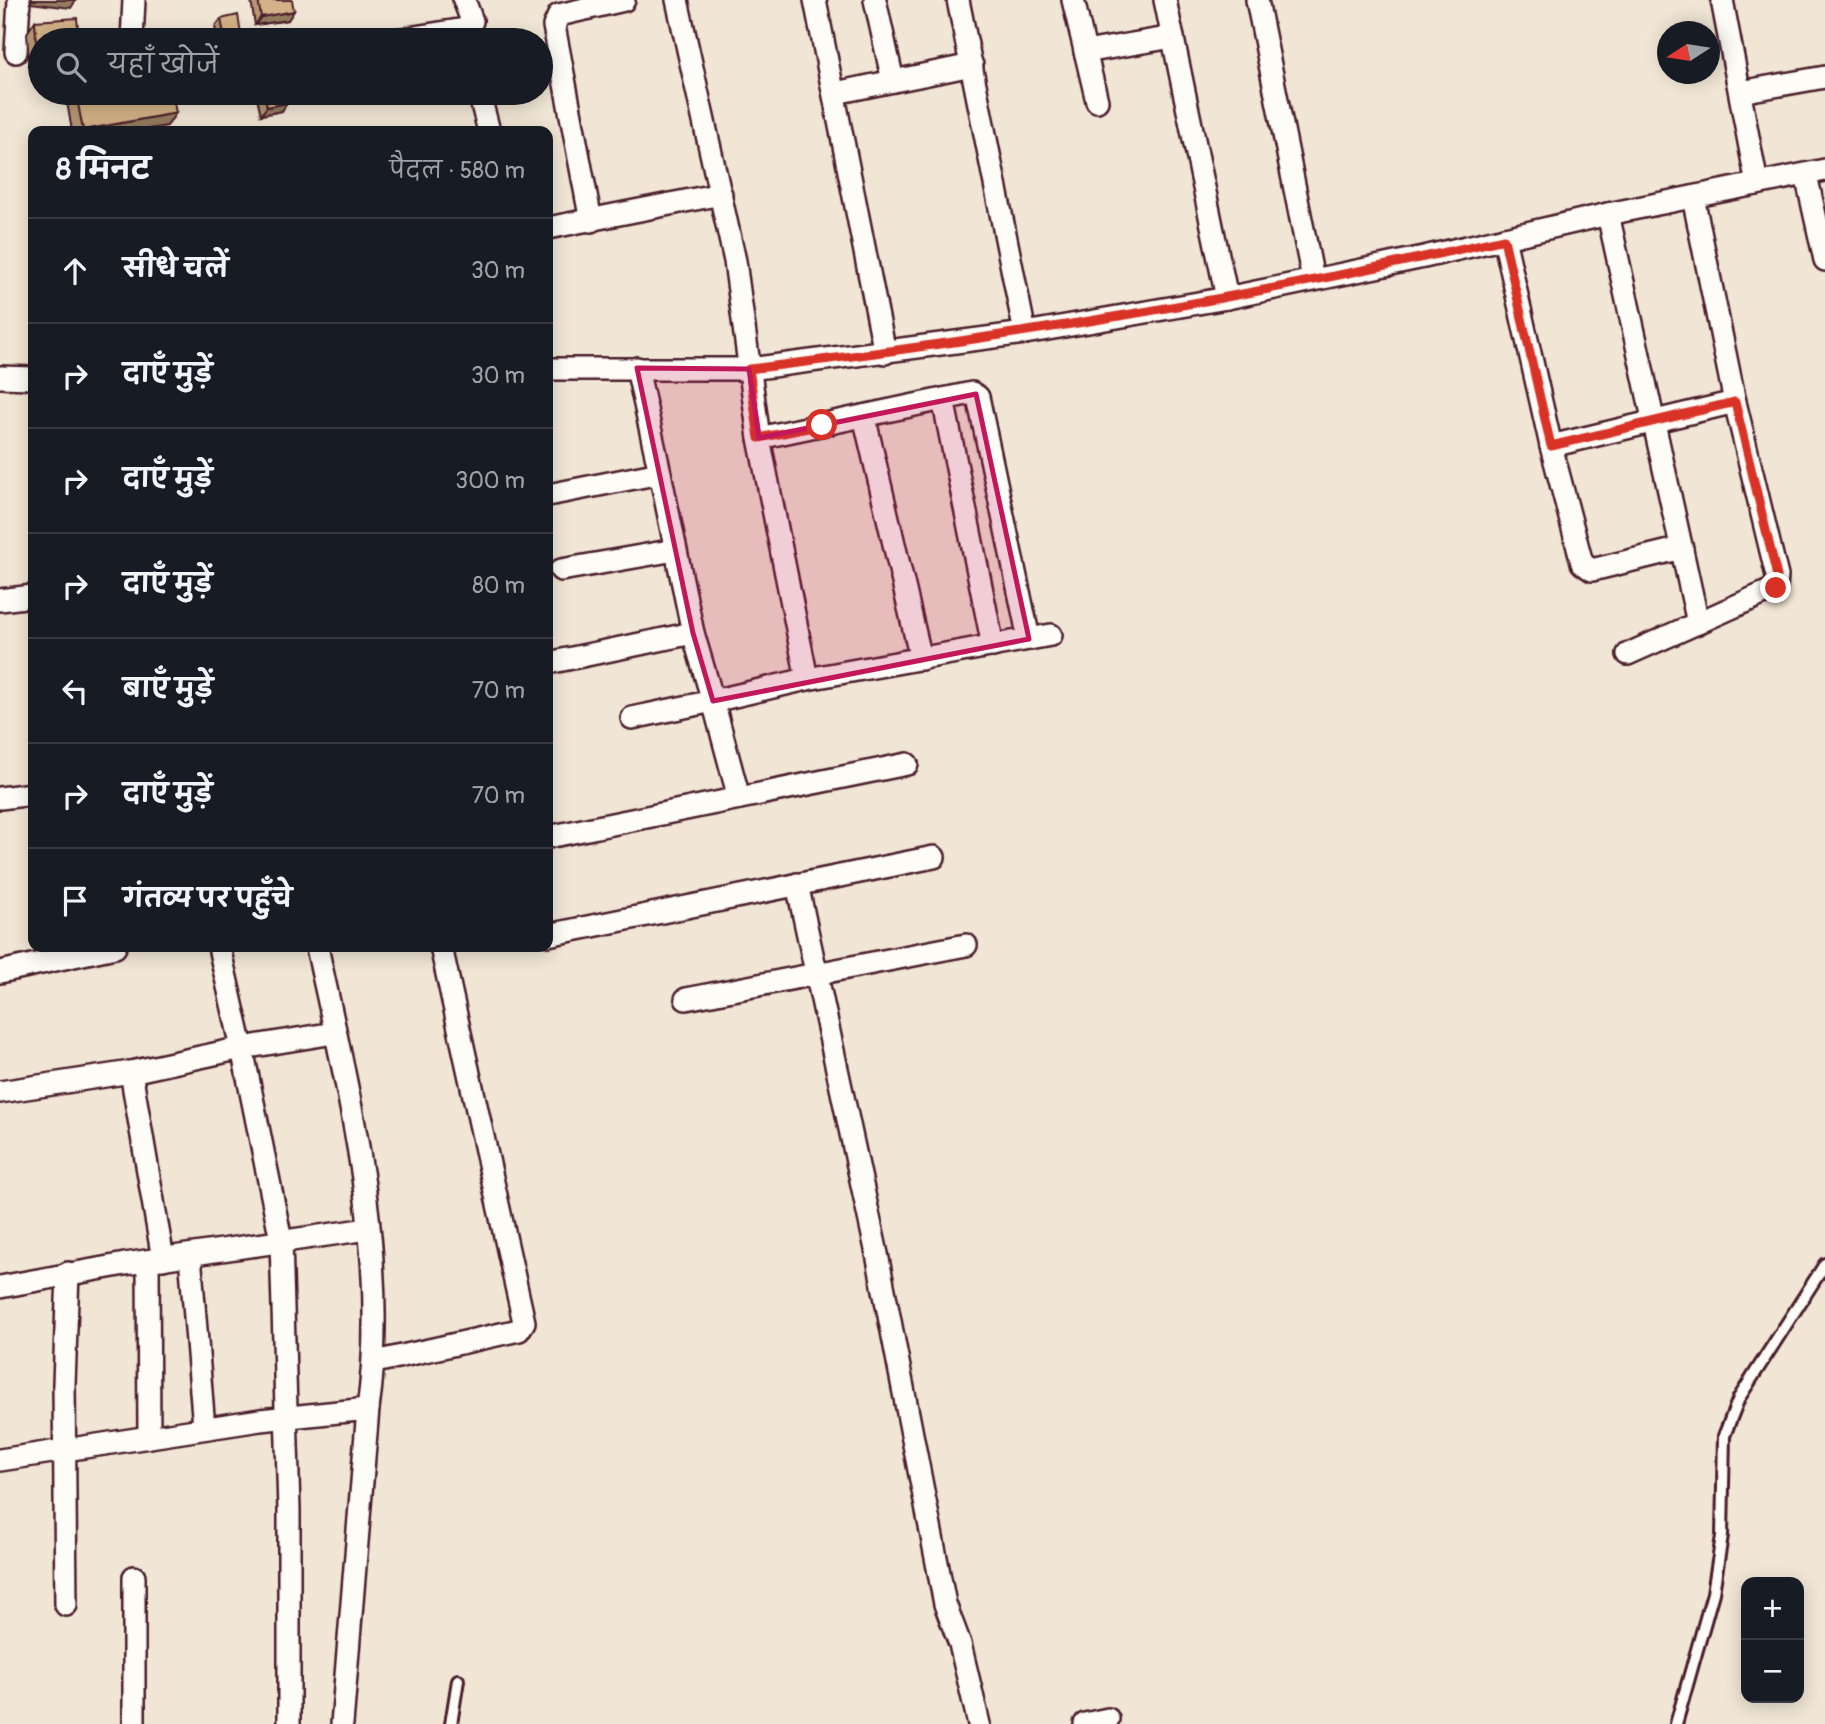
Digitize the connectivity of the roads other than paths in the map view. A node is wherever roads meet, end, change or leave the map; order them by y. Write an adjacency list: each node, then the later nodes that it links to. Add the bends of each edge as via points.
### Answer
1 (19, 0): 16 (street)
2 (134, 0): 13 (street)
3 (464, 0): 14 (street, via 472,21)
4 (624, 0): 31 (street, via 559,15 554,26)
5 (677, 0): 28 (street)
6 (815, 0): 22 (street)
7 (875, 0): 20 (street)
8 (958, 0): 18 (street)
9 (1073, 0): 17 (street)
10 (1165, 0): 15 (street)
11 (1257, 0): 35 (street)
12 (1722, 0): 21 (street)
13 (133, 28)
14 (466, 28)
15 (1173, 37): 17 (street); 36 (street)
16 (16, 51)
17 (1086, 52): 23 (street)
18 (972, 65): 20 (street); 37 (street)
19 (1825, 77): 21 (street)
20 (893, 81): 22 (street)
21 (1740, 92): 27 (street)
22 (835, 93): 38 (street)
23 (1097, 101)
24 (482, 105): 25 (street)
25 (488, 126)
26 (1815, 172): 27 (street); 34 (street)
27 (1757, 184): 29 (street)
28 (721, 194): 31 (street); 41 (street)
29 (1693, 197): 30 (street); 45 (street)
30 (1608, 214): 33 (street); 47 (street)
31 (591, 222): 32 (street)
32 (553, 227)
33 (1504, 239): 35 (street); 49 (street)
34 (1825, 260)
35 (1314, 279): 36 (street)
36 (1227, 298): 37 (street)
37 (1025, 333): 38 (street)
38 (885, 353): 41 (street)
39 (637, 368): 40 (street); 41 (street); 50 (street)
40 (553, 369)
41 (749, 369): 48 (street)
42 (0, 377): 43 (street)
43 (28, 378)
44 (943, 399): 46 (street); 60 (street, via 972,393 978,397); 61 (street)
45 (1735, 402): 47 (street); 57 (street, via 1778,585 1773,592)
46 (864, 416): 48 (street); 63 (street)
47 (1654, 421): 49 (street); 52 (street)
48 (759, 438): 65 (street)
49 (1551, 446): 52 (street, via 1579,557 1586,568)
50 (660, 473): 51 (street); 53 (street)
51 (553, 494)
52 (1682, 548): 57 (street)
53 (675, 550): 54 (street); 58 (street)
54 (561, 570)
55 (28, 597): 56 (street)
56 (0, 600)
57 (1698, 623): 62 (street)
58 (693, 633): 64 (street); 66 (street)
59 (1051, 635): 60 (street)
60 (1029, 639): 61 (street)
61 (993, 646): 63 (street)
62 (1628, 654)
63 (921, 659): 65 (street)
64 (553, 662)
65 (807, 679): 66 (street)
66 (713, 701): 67 (street); 71 (street)
67 (632, 719)
68 (907, 764): 71 (street)
69 (28, 795): 70 (street)
70 (0, 798)
71 (740, 799): 72 (street)
72 (553, 836)
73 (934, 857): 74 (street)
74 (797, 884): 75 (street); 82 (street)
75 (553, 934)
76 (966, 945): 82 (street)
77 (92, 952): 81 (street)
78 (220, 952): 85 (street)
79 (318, 952): 84 (street)
80 (441, 952): 95 (street, via 524,1322 519,1330)
81 (0, 972)
82 (818, 974): 83 (street); 110 (street, via 945,1604 960,1644)
83 (686, 999)
84 (334, 1033): 85 (street); 88 (street)
85 (242, 1048): 86 (street); 89 (street)
86 (131, 1072): 87 (street); 91 (street)
87 (0, 1092)
88 (368, 1229): 89 (street); 95 (street)
89 (281, 1240): 90 (street); 97 (street)
90 (190, 1255): 91 (street); 98 (street)
91 (156, 1261): 93 (street); 99 (street)
92 (1825, 1264): 112 (lane, via 1730,1417 1724,1436 1722,1536 1713,1593)
93 (68, 1273): 94 (street); 100 (street)
94 (0, 1287)
95 (375, 1362): 96 (street)
96 (368, 1409): 97 (street); 108 (street)
97 (285, 1418): 98 (street); 107 (street)
98 (204, 1429): 99 (street)
99 (149, 1437): 100 (street)
100 (65, 1450): 101 (street); 103 (street)
101 (0, 1460)
102 (134, 1577): 106 (street)
103 (66, 1605)
104 (458, 1680): 109 (lane)
105 (1108, 1718): 111 (street)
106 (134, 1724)
107 (289, 1724)
108 (342, 1724)
109 (451, 1724)
110 (979, 1724)
111 (1085, 1724)
112 (1676, 1724)

